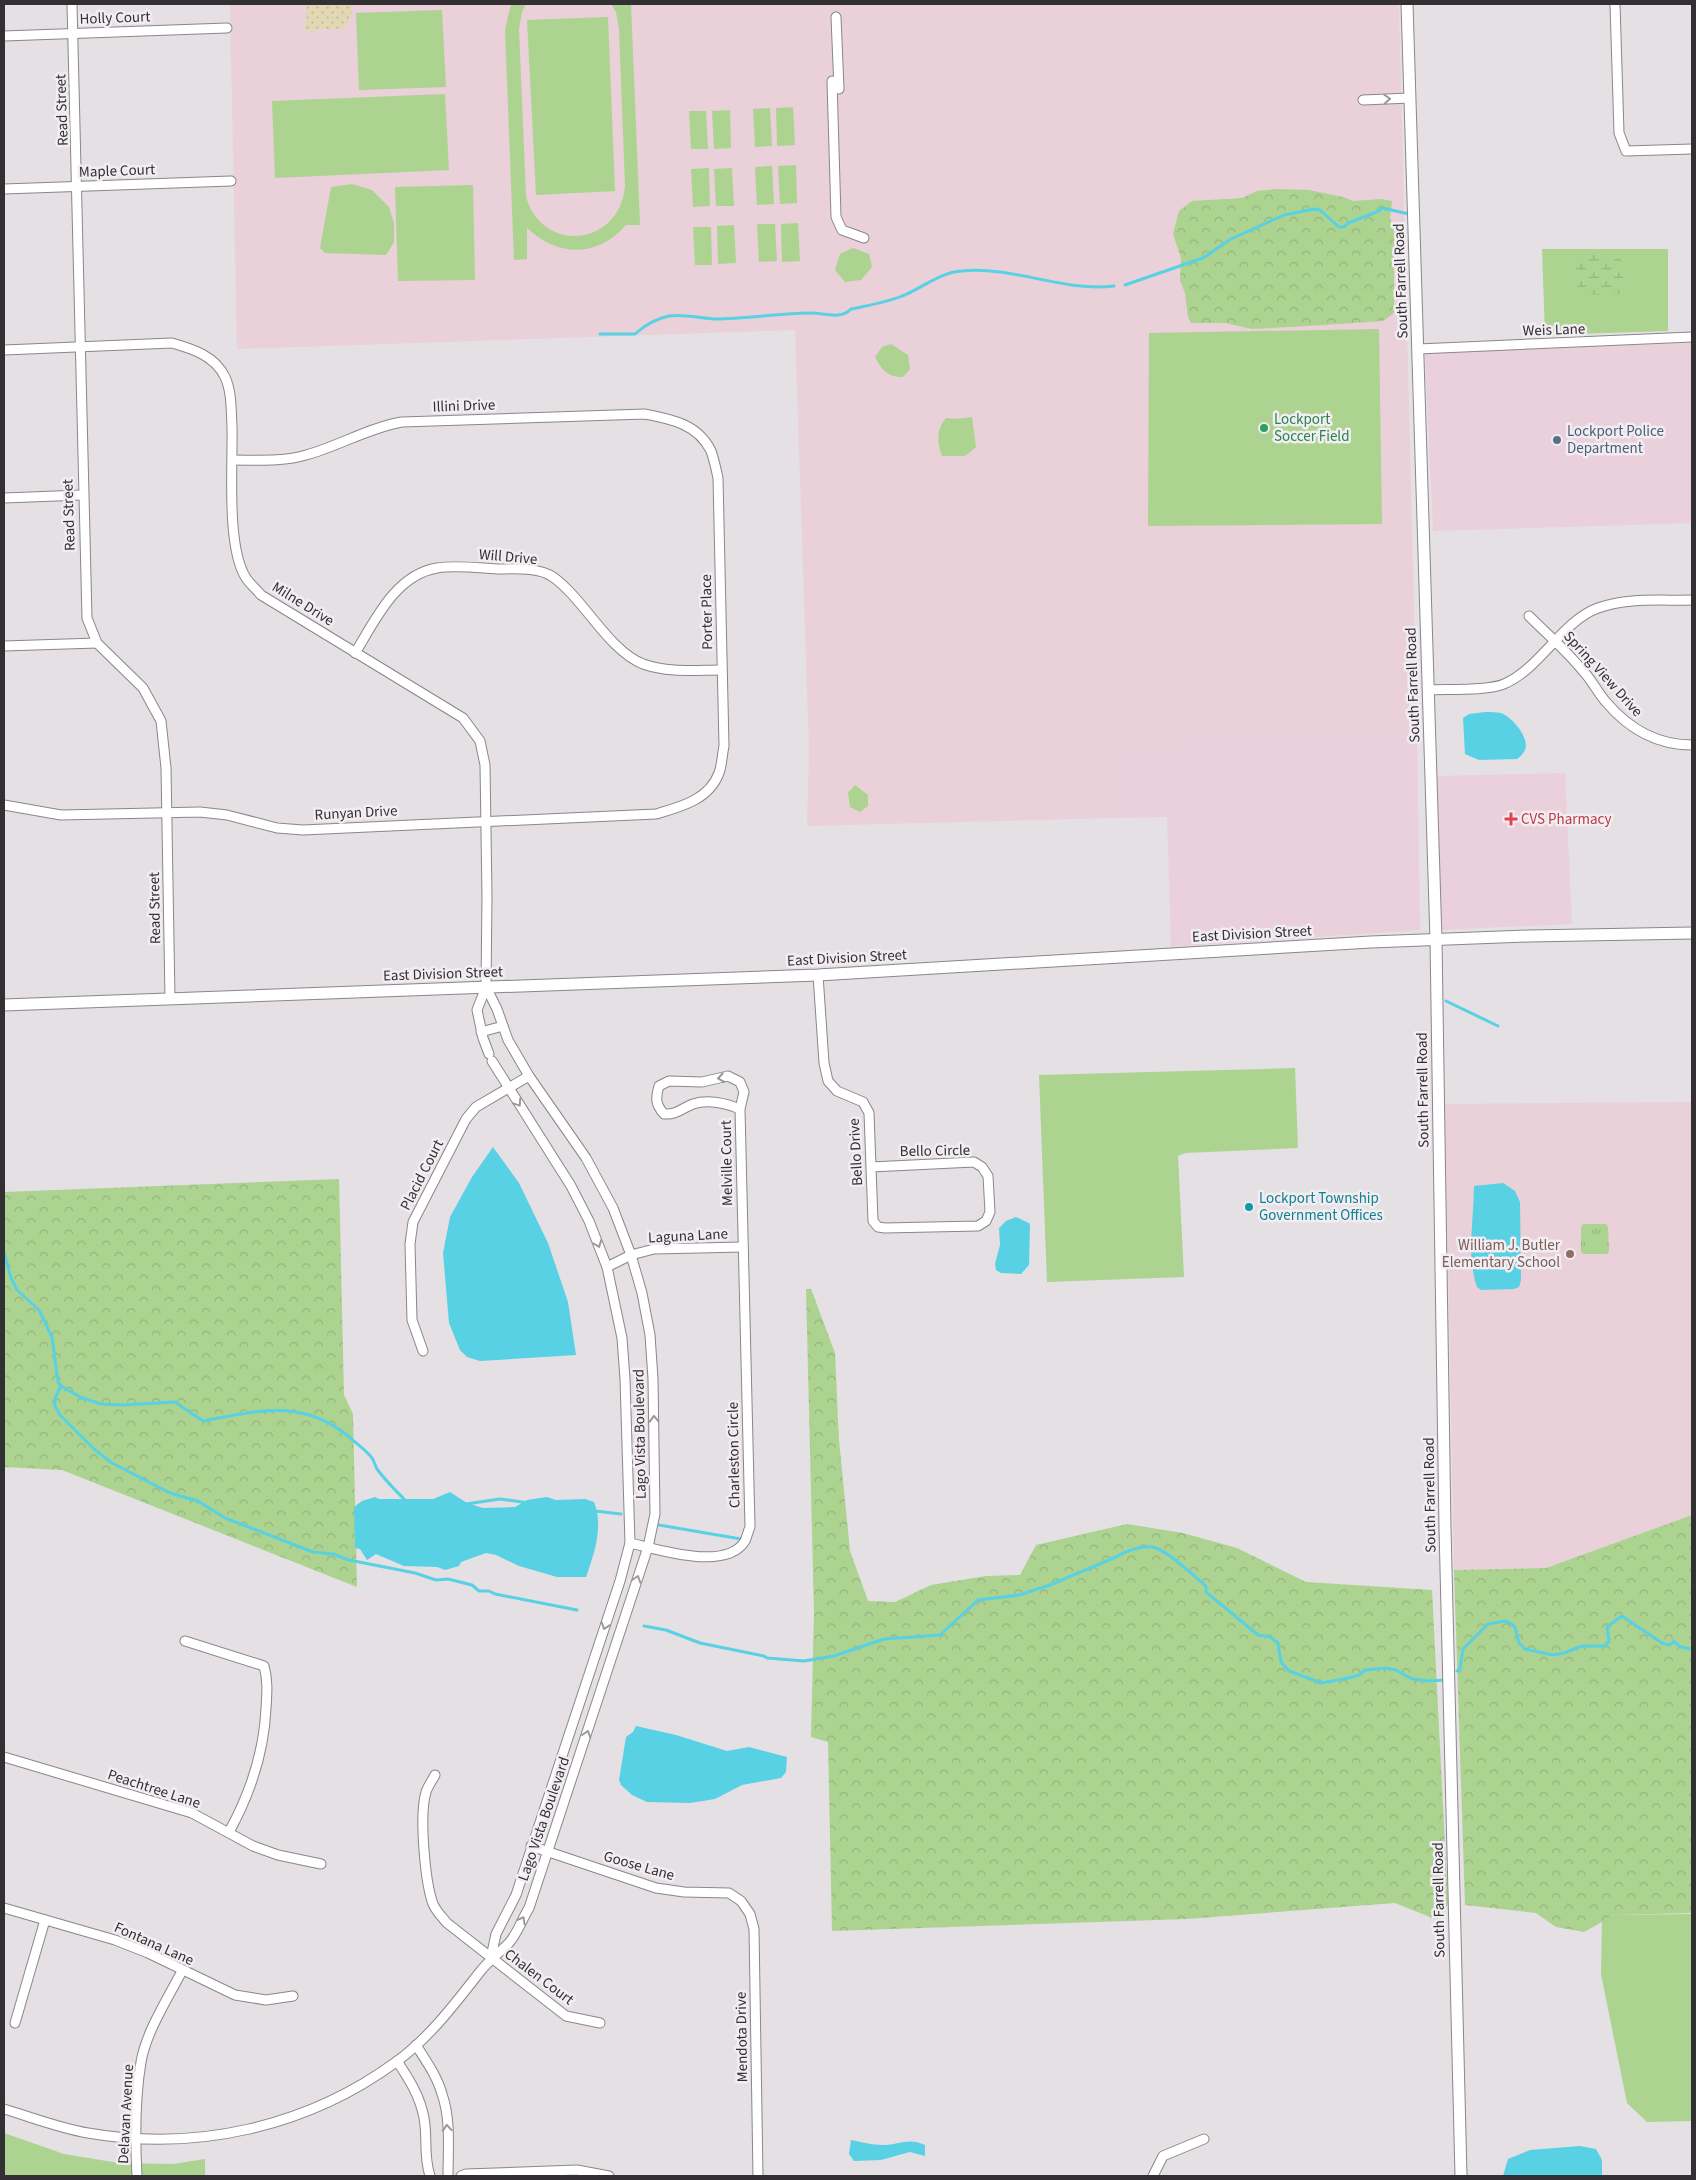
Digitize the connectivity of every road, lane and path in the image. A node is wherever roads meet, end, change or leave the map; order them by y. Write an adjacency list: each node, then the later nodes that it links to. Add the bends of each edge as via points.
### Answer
1 (72, 4): 6 (street, Read Street)
2 (1407, 4): 10 (street, South Farrell Road)
3 (1615, 4): 12 (street, via 1622,144 1626,151)
4 (836, 17): 9 (street)
5 (227, 28): 6 (street, Holly Court)
6 (73, 33): 7 (street, Holly Court); 14 (street, Read Street)
7 (4, 36)
8 (832, 82): 16 (street, via 836,217 842,230)
9 (839, 89)
10 (1410, 98): 11 (street, one-way to 10); 19 (street, South Farrell Road)
11 (1363, 100)
12 (1692, 149)
13 (231, 181): 14 (street, Maple Court)
14 (78, 186): 15 (street, Maple Court); 18 (street, Read Street)
15 (4, 189)
16 (864, 238)
17 (1692, 337): 19 (street, Weis Lane)
18 (80, 348): 20 (street, Milne Drive); 22 (street, Milne Drive, via 172,343 197,350 208,358 225,377 231,400); 23 (street, Read Street)
19 (1418, 349): 32 (street, South Farrell Road)
20 (4, 350)
21 (698, 433): 22 (street, Illini Drive, via 677,420 645,414 402,422 381,426 287,460); 31 (street, Porter Place, via 711,451 718,478)
22 (233, 460): 30 (street, Milne Drive, via 233,536 237,558 246,578 261,595)
23 (82, 495): 24 (street); 28 (street, Read Street, via 87,618)
24 (4, 498)
25 (1692, 600): 27 (street, via 1619,602 1596,608)
26 (1529, 616): 27 (street, Spring View Drive)
27 (1555, 642): 32 (street, via 1526,673 1502,686); 33 (street, Spring View Drive, via 1584,671 1620,718 1636,731 1658,740)
28 (97, 643): 29 (street); 36 (street, Read Street, via 143,688 161,721)
29 (4, 646)
30 (354, 652): 31 (street, Will Drive, via 393,594 412,577 435,568 530,570 552,576 618,646 642,663 668,671); 37 (street, Milne Drive, via 463,718 480,741 485,764)
31 (722, 670): 34 (street, Porter Place, via 724,746 719,774)
32 (1428, 690): 39 (street, South Farrell Road)
33 (1692, 744)
34 (707, 791): 37 (street, Runyan Drive, via 685,805 656,814)
35 (4, 805): 36 (street, Runyan Drive, via 61,814)
36 (167, 813): 37 (street, Runyan Drive, via 227,814 277,828 303,830); 42 (street, Read Street)
37 (486, 820): 41 (street, Milne Drive)
38 (1692, 933): 39 (street, East Division Street)
39 (1436, 940): 40 (street, East Division Street); 84 (street, South Farrell Road)
40 (818, 975): 41 (street, East Division Street); 49 (street, Bello Drive, via 828,1081 838,1091 863,1102 868,1113)
41 (486, 987): 42 (street, East Division Street); 44 (street, Lago Vista Boulevard); 45 (street, Lago Vista Boulevard, via 477,1010)
42 (170, 998): 43 (street, East Division Street)
43 (4, 1005)
44 (502, 1026): 45 (street); 46 (street, Lago Vista Boulevard)
45 (482, 1032): 47 (street, Lago Vista Boulevard, via 491,1058)
46 (528, 1076): 47 (street, Placid Court); 52 (street, Lago Vista Boulevard, via 586,1158 613,1208)
47 (507, 1087): 53 (street, Lago Vista Boulevard, one-way to 53, via 571,1186); 54 (street, Placid Court, via 476,1107 466,1119 413,1222 410,1244 412,1320)
48 (740, 1109): 48 (street, Melville Court, one-way to 48, via 744,1092 740,1082 728,1076 702,1082 669,1081 659,1086 656,1097 657,1107 664,1114 674,1115 692,1104 709,1102); 51 (street, Melville Court)
49 (871, 1166): 50 (street, Bello Drive, via 873,1222); 50 (street, Bello Circle, via 974,1162 988,1176 990,1212 986,1222 978,1226)
50 (878, 1227)
51 (743, 1247): 52 (street, Laguna Lane, via 654,1249); 56 (street, Charleston Circle, via 750,1526 745,1542 734,1551 719,1556 688,1556)
52 (631, 1255): 53 (street, Laguna Lane); 56 (street, Lago Vista Boulevard, one-way to 52, via 655,1507 650,1335)
53 (607, 1267): 55 (street, Lago Vista Boulevard, via 622,1338)
54 (422, 1351)
55 (630, 1543): 56 (street, Charleston Circle); 61 (street, Lago Vista Boulevard, one-way to 61, via 620,1582)
56 (648, 1547): 62 (street, Lago Vista Boulevard, one-way to 56)
57 (185, 1641): 60 (street, via 264,1666 268,1680 259,1764 246,1801)
58 (4, 1757): 60 (street, Peachtree Lane, via 192,1813)
59 (435, 1775): 67 (street, Chalen Court, via 426,1793 424,1812 427,1884 434,1906 446,1923)
60 (230, 1832): 63 (street, Peachtree Lane, via 253,1846 278,1855)
61 (531, 1846): 62 (street, Goose Lane); 67 (street, Lago Vista Boulevard, via 516,1895 496,1934)
62 (548, 1853): 64 (street, Goose Lane, via 656,1888 729,1893); 67 (street, Lago Vista Boulevard, one-way to 62, via 509,1943 528,1908)
63 (321, 1864)
64 (741, 1901): 82 (street, Mendota Drive, via 750,1914 754,1929)
65 (4, 1908): 66 (street, Fontana Lane)
66 (45, 1920): 68 (street, Fontana Lane, via 115,1940); 70 (street)
67 (491, 1957): 71 (street, Chalen Court, via 566,2016); 72 (street, Lago Vista Boulevard, via 454,2006)
68 (182, 1971): 69 (street, Fontana Lane, via 235,1995 266,2000); 75 (street, Delavan Avenue, via 141,2060)
69 (294, 1996)
70 (15, 2023)
71 (600, 2023)
72 (416, 2045): 73 (street, Lago Vista Boulevard); 79 (street, one-way to 72, via 448,2128 443,2095 434,2072)
73 (397, 2061): 75 (street, Lago Vista Boulevard, via 321,2106 275,2123 182,2140); 78 (street, via 415,2089 424,2118 425,2161)
74 (4, 2109): 75 (street, Lago Vista Boulevard, via 87,2133)
75 (135, 2139): 77 (street, Delavan Avenue)
76 (1204, 2139): 83 (street, via 1163,2156)
77 (137, 2176)
78 (430, 2176)
79 (448, 2176)
80 (461, 2176): 81 (street, via 577,2170)
81 (609, 2176)
82 (758, 2176)
83 (1153, 2176)
84 (1461, 2176)

